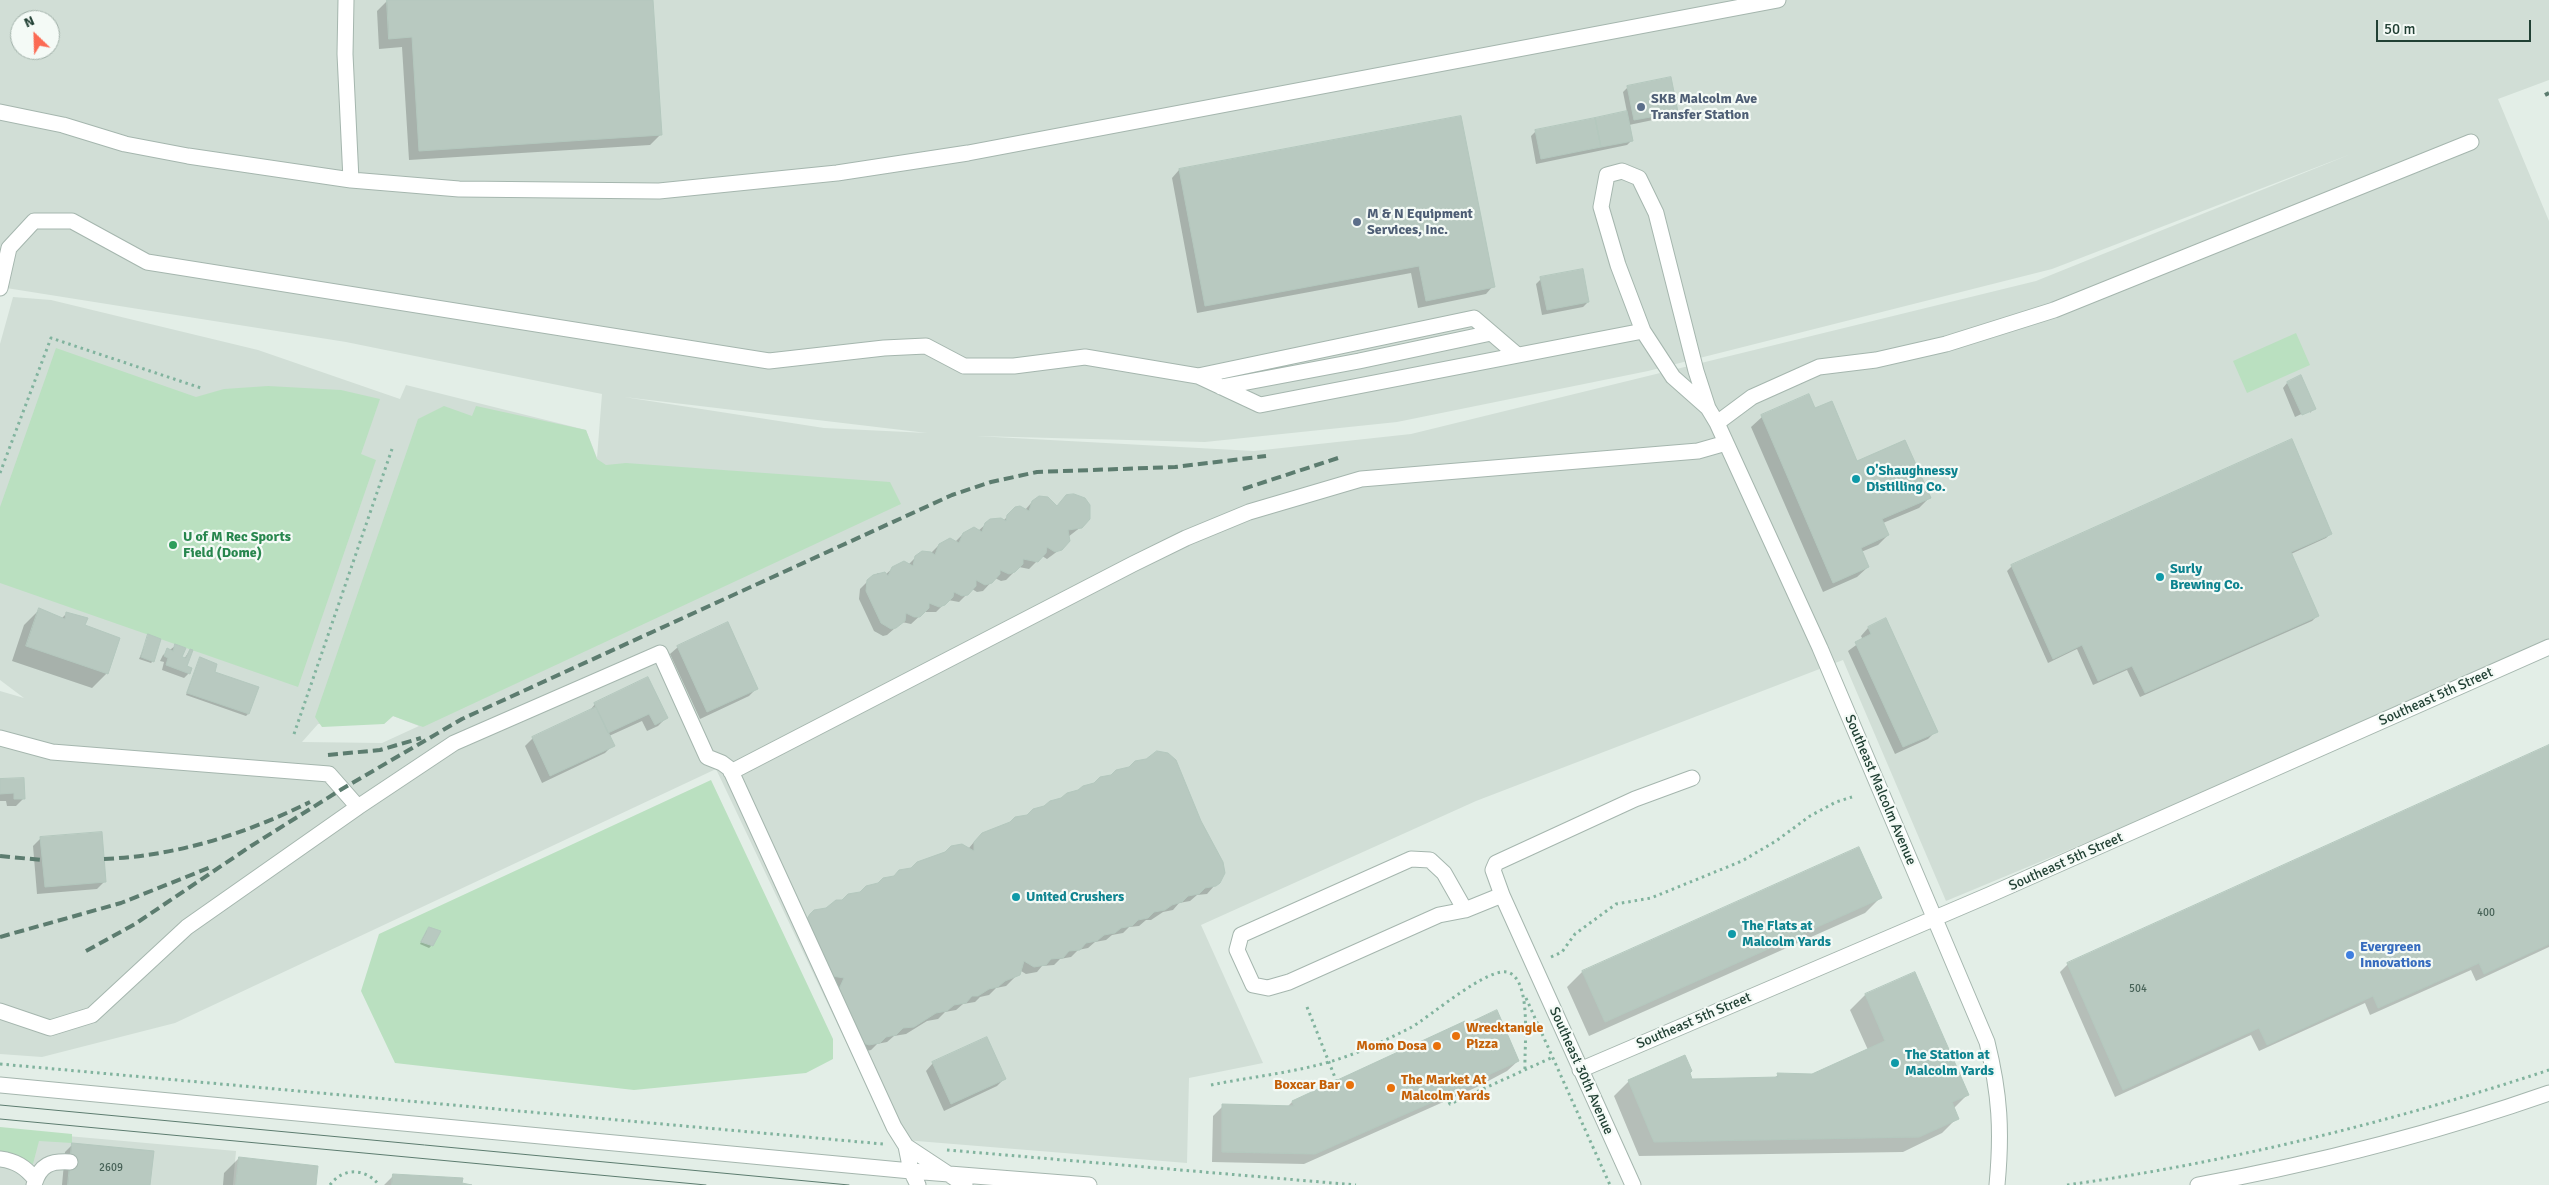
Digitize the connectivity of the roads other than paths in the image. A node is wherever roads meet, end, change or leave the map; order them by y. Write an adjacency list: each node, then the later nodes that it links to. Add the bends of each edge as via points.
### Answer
1 (346, 0): 5 (street, via 345,54)
2 (1778, 0): 5 (street, via 968,153 837,173 659,191 459,189)
3 (0, 112): 5 (street, via 179,155)
4 (2471, 142): 13 (street, via 2054,310 1946,344 1876,360 1819,367 1752,397)
5 (352, 180)
6 (0, 288): 10 (street, via 9,248 34,220 72,221 147,262 769,361 926,346 964,366 1014,366 1085,357)
7 (1643, 331): 9 (street); 12 (street, via 1673,377); 12 (street, via 1618,265 1601,207 1607,175 1622,171 1639,178 1656,213)
8 (1491, 333): 9 (street); 10 (street, via 1474,318); 11 (street)
9 (1516, 354): 11 (street, via 1260,405)
10 (1198, 376): 11 (street)
11 (1221, 387)
12 (1708, 408): 13 (street, Southeast Malcolm Avenue)
13 (1718, 423): 14 (street, Southeast Malcolm Avenue)
14 (1726, 443): 17 (street, via 1698,451 1361,479 1249,512 1133,564); 22 (street, Southeast Malcolm Avenue, via 1820,648)
15 (2549, 647): 22 (street, Southeast 5th Street)
16 (0, 738): 19 (street, via 52,752 329,774)
17 (731, 772): 19 (street, via 707,756 660,653 454,743); 27 (street, via 894,1127)
18 (1692, 778): 20 (street, Southeast 30th Avenue, via 1496,863 1493,870)
19 (358, 807): 23 (street, via 187,927 92,1015 50,1028)
20 (1502, 895): 21 (street); 24 (street, Southeast 30th Avenue)
21 (1465, 910): 21 (street, via 1439,915 1289,982 1268,988 1253,984 1236,950 1241,935 1411,859 1430,860 1444,873)
22 (1934, 918): 24 (street, Southeast 5th Street); 37 (street, Southeast Malcolm Avenue, via 1991,1057 2001,1134)
23 (0, 1011)
24 (1580, 1070): 36 (street, Southeast 30th Avenue)
25 (0, 1085): 30 (street)
26 (2549, 1093): 38 (street, via 2393,1141)
27 (906, 1146): 30 (street); 31 (street)
28 (0, 1159): 32 (street, via 14,1161 26,1169)
29 (70, 1162): 32 (street, via 54,1161 42,1168)
30 (912, 1171): 31 (street); 33 (street)
31 (948, 1172): 34 (street); 35 (street)
32 (34, 1182)
33 (918, 1185)
34 (965, 1185)
35 (1089, 1185)
36 (1633, 1185)
37 (1997, 1185)
38 (2198, 1185)

